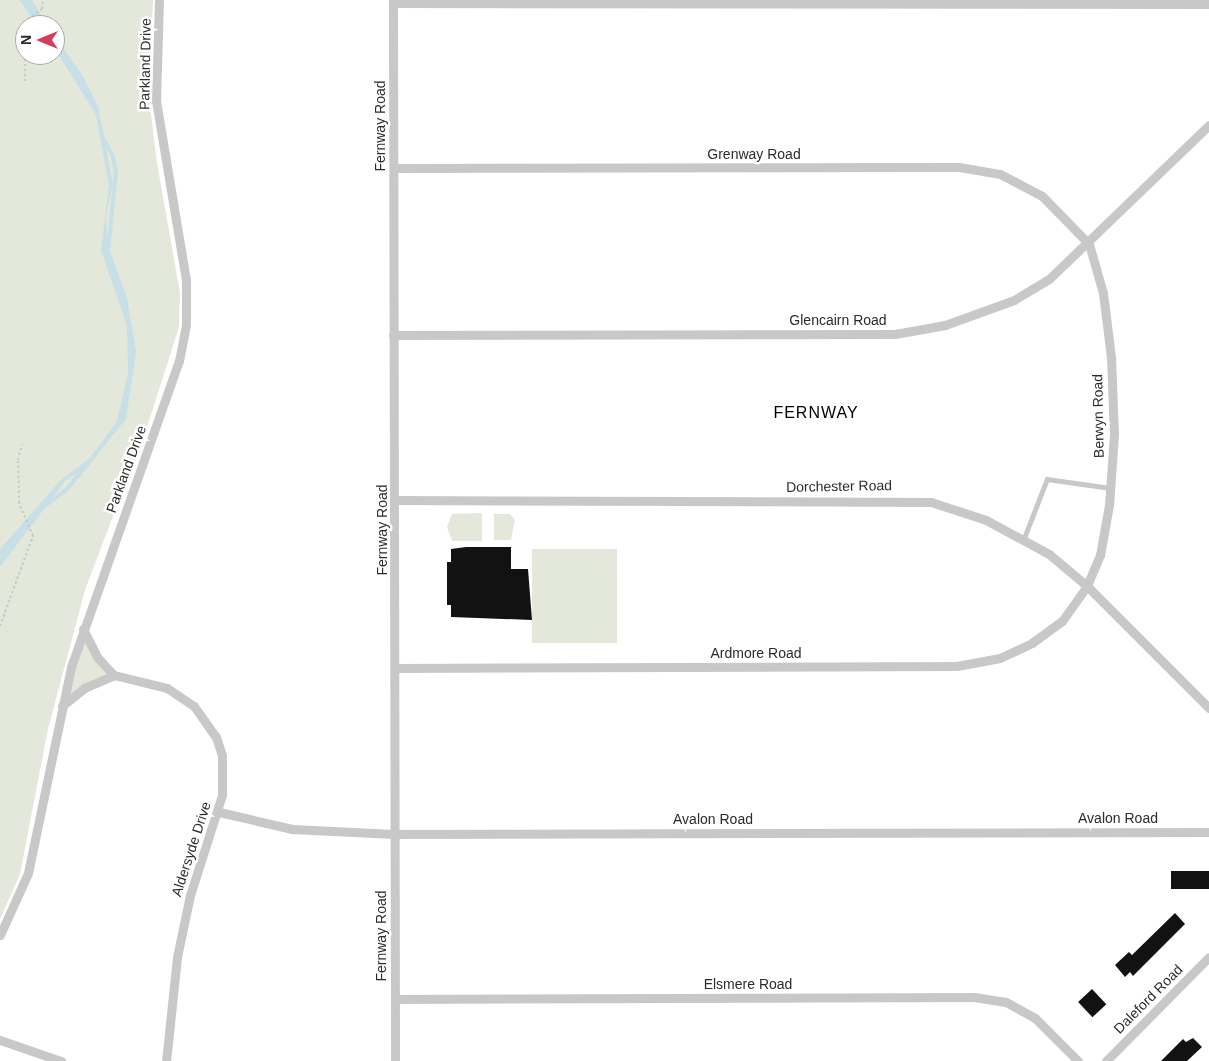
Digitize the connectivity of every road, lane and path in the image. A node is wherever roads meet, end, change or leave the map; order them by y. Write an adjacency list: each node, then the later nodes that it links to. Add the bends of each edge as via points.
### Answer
1 (44, 0): 5 (path, via 41,11)
2 (160, 0): 18 (street, Parkland Drive, via 156,101 186,280 186,325 176,369)
3 (393, 1): 4 (street); 9 (street, Fernway Road)
4 (1209, 4)
5 (35, 15)
6 (25, 65): 7 (path)
7 (25, 81)
8 (1209, 125): 10 (street, Glencairn Road)
9 (394, 168): 10 (street, Grenway Road, via 981,169 1013,180 1042,196); 11 (street, Fernway Road)
10 (1089, 244): 11 (street, Glencairn Road, via 1048,279 1014,300 968,319 918,331); 13 (street, Berwyn Road, via 1103,292 1111,357 1114,434)
11 (393, 335): 14 (street, Fernway Road)
12 (22, 444): 17 (path, via 18,471 22,510 32,530 22,574)
13 (1110, 488): 15 (lane, via 1047,479); 16 (street, Berwyn Road, via 1100,555)
14 (396, 500): 15 (street, Dorchester Road, via 902,500 959,510); 19 (street, Fernway Road)
15 (1024, 538): 16 (street, Dorchester Road)
16 (1087, 586): 19 (street, Ardmore Road, via 1062,621 1047,634 1016,652 977,664); 22 (street, Dorchester Road)
17 (0, 626)
18 (83, 628): 20 (street, via 97,657); 21 (street, Parkland Drive)
19 (396, 668): 25 (street, Fernway Road)
20 (114, 675): 21 (street, via 84,688); 23 (street, Aldersyde Drive, via 182,695 206,720 222,756 224,777)
21 (62, 706): 26 (street, Parkland Drive, via 28,872)
22 (1209, 708)
23 (219, 812): 25 (street, Avalon Road, via 292,829); 30 (street, Aldersyde Drive, via 183,923)
24 (1209, 832): 25 (street, Avalon Road)
25 (394, 834): 28 (street, Fernway Road)
26 (0, 935)
27 (1209, 957): 34 (street, Daleford Road)
28 (395, 999): 32 (street, Fernway Road); 33 (street, Elsmere Road, via 974,997 1006,1002 1035,1018)
29 (2, 1039): 31 (street)
30 (165, 1060)
31 (61, 1061)
32 (395, 1061)
33 (1078, 1061)
34 (1106, 1061)

